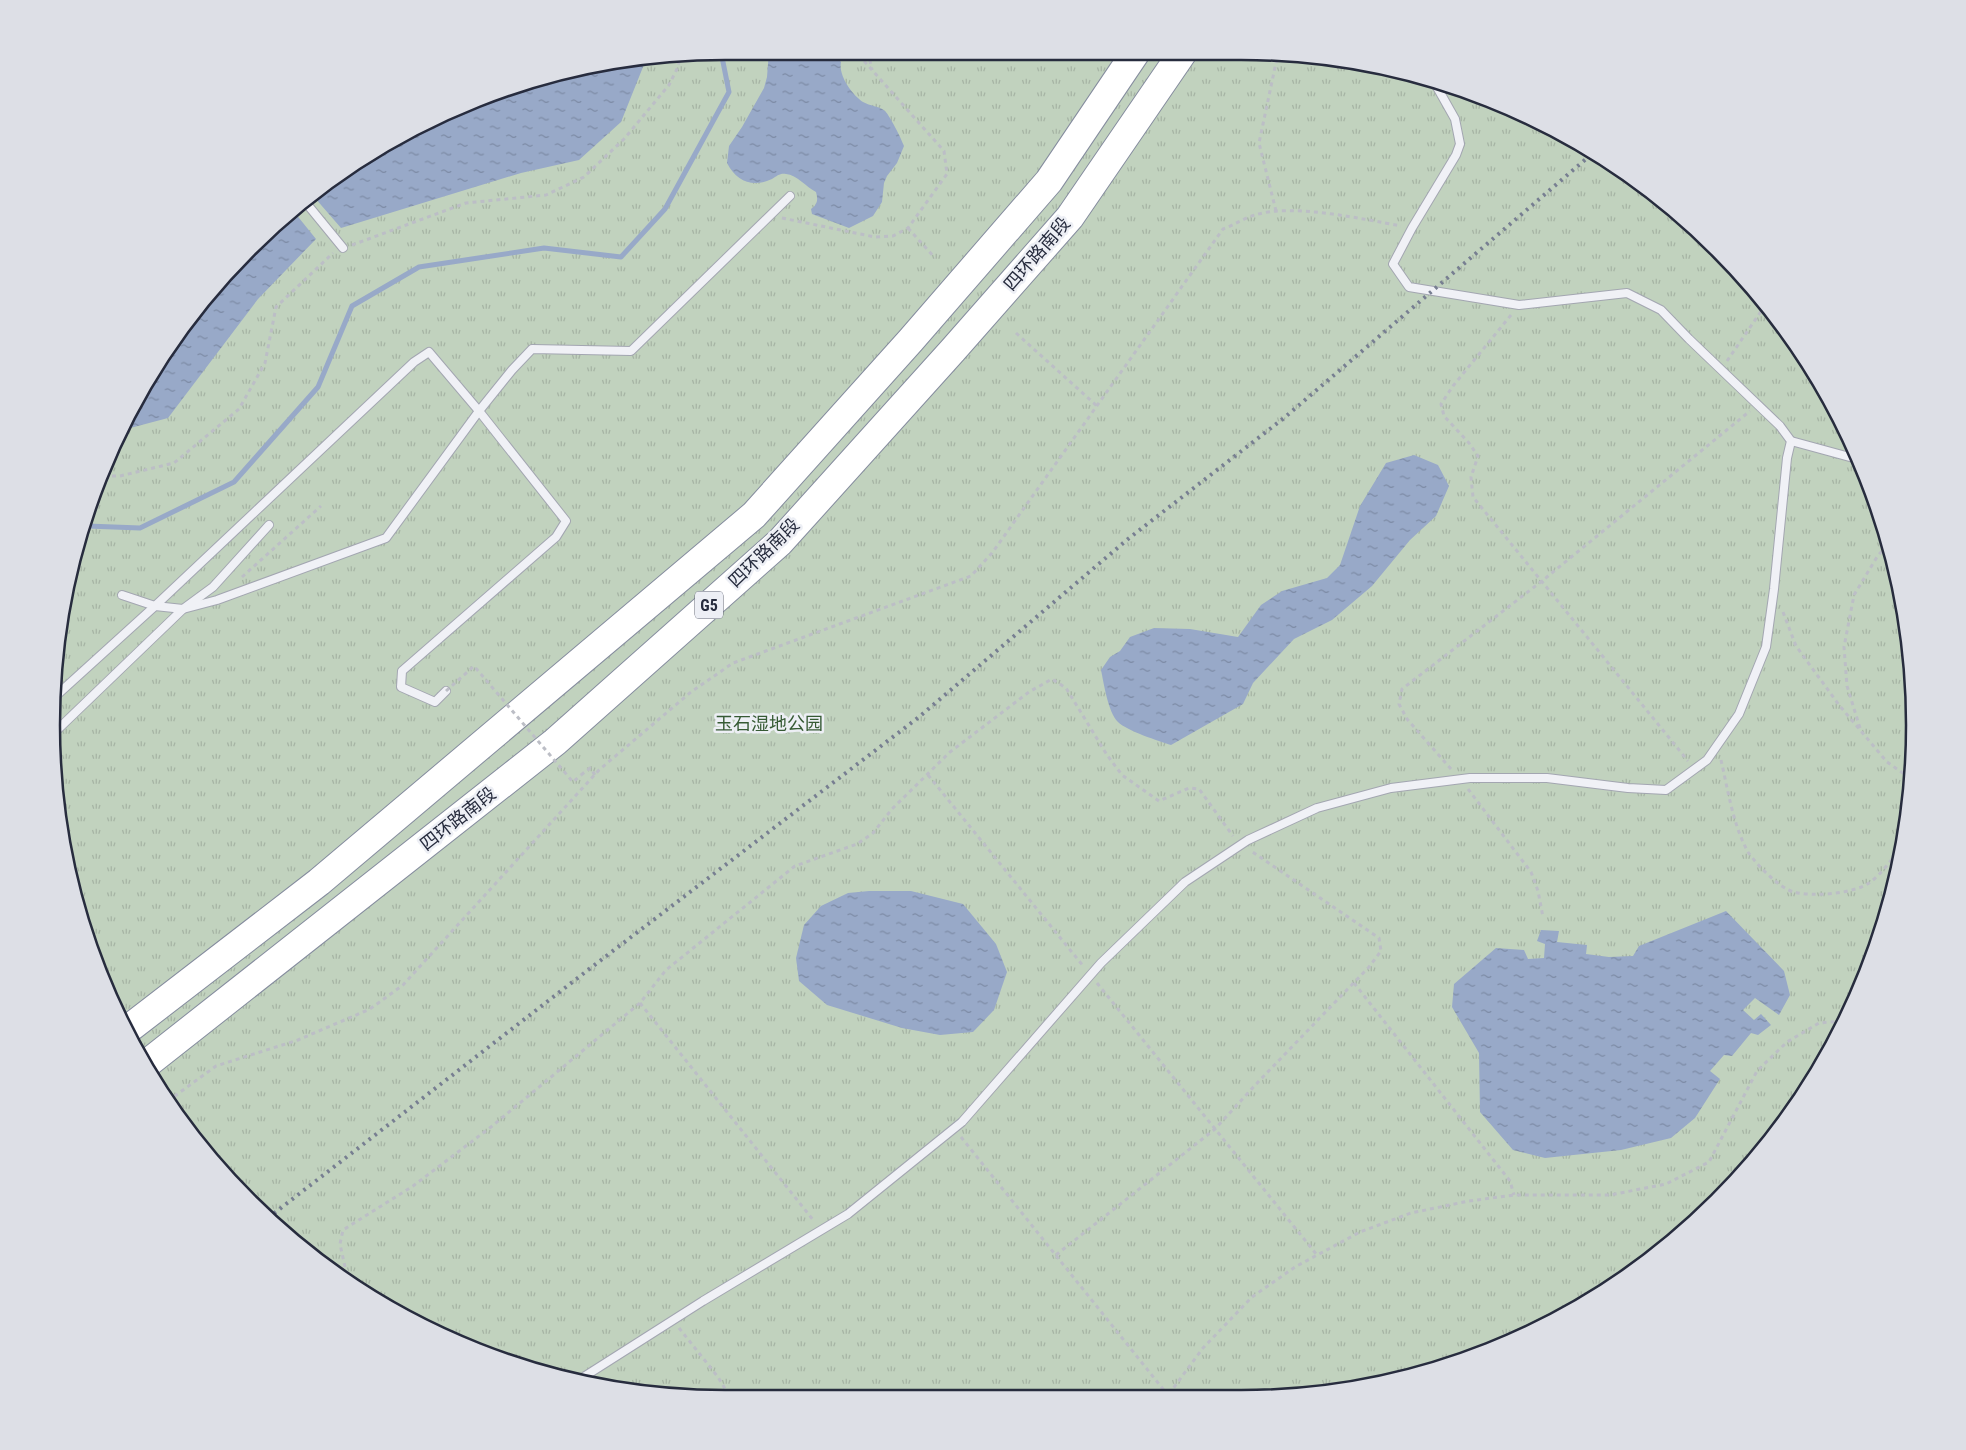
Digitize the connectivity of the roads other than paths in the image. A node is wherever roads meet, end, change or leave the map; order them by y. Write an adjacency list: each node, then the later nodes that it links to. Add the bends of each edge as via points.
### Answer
1 (1131, 60): 17 (highway, 四环路南段 / G5, via 1049,182 754,515 319,882)
2 (1178, 60): 18 (highway, 四环路南段 / G5, via 1070,217 780,542 555,742)
3 (1439, 90): 8 (lane, via 1455,119 1460,144 1393,264 1408,287 1520,305 1626,293 1661,310 1780,426)
4 (790, 196): 7 (lane, via 630,352 532,349)
5 (309, 206): 6 (lane)
6 (343, 248)
7 (479, 411): 12 (lane, via 428,352); 13 (lane, via 386,538); 15 (lane, via 566,521 556,537 402,672 401,687 435,702)
8 (1791, 441): 9 (lane); 19 (lane, via 1766,647 1739,714 1707,760 1666,790 1547,778 1460,779 1391,788 1317,808 1240,845 1185,882 1091,976 962,1122 848,1214)
9 (1848, 456)
10 (269, 525): 13 (lane, via 213,587)
11 (122, 595): 12 (lane)
12 (155, 606): 13 (lane); 14 (lane)
13 (183, 609): 16 (lane)
14 (61, 691)
15 (446, 691)
16 (60, 727)
17 (132, 1026)
18 (151, 1061)
19 (587, 1375)

